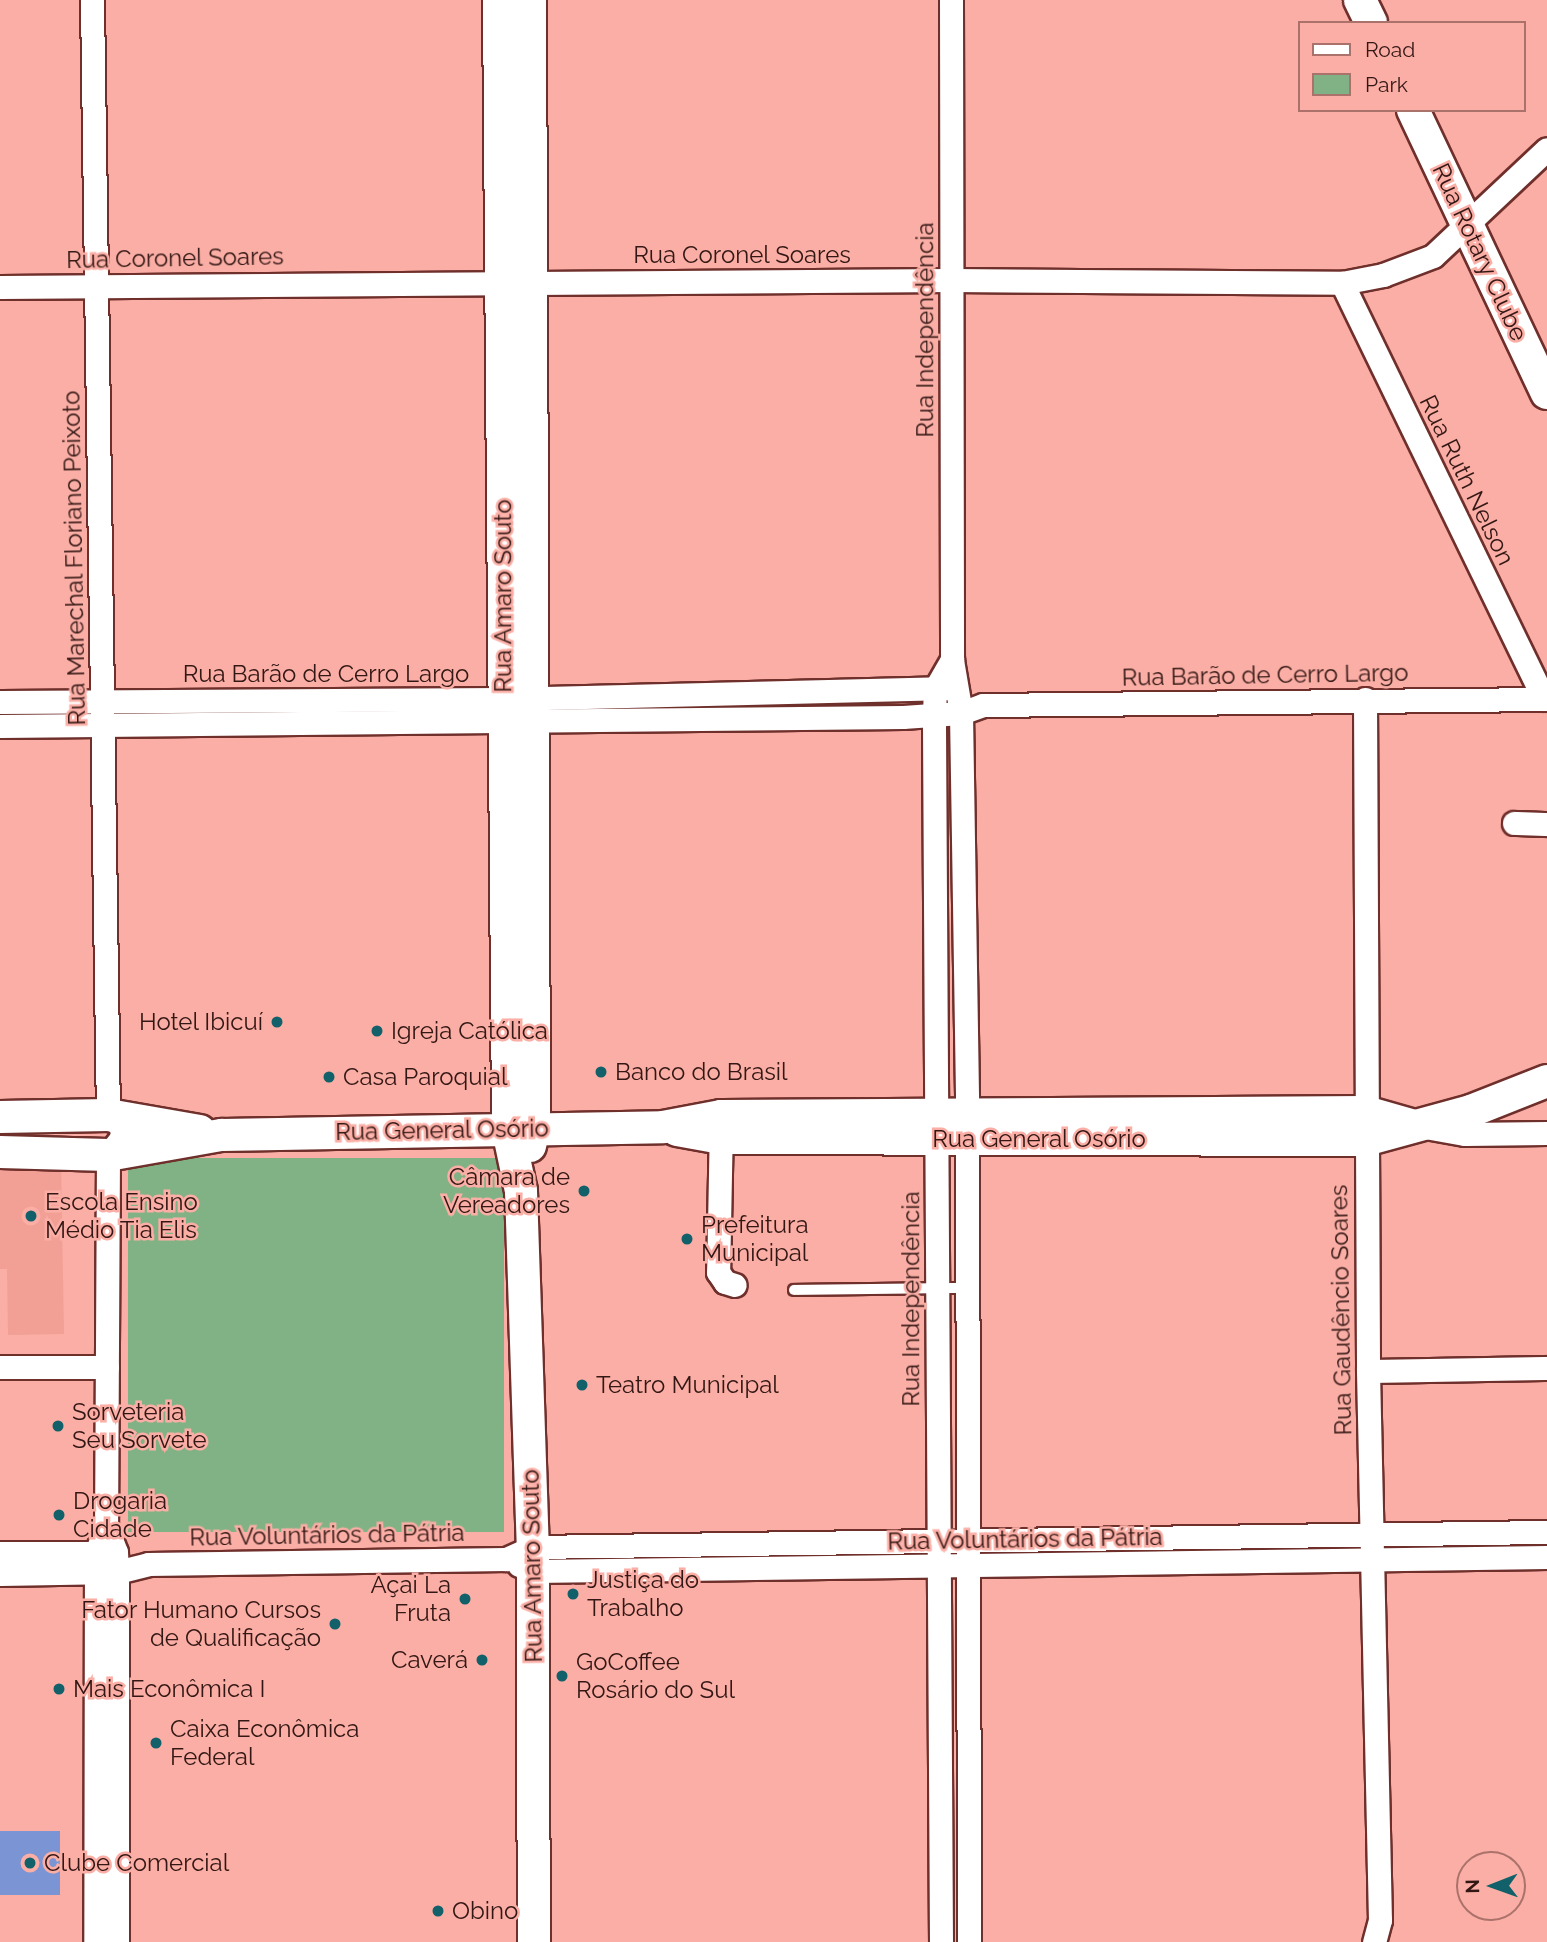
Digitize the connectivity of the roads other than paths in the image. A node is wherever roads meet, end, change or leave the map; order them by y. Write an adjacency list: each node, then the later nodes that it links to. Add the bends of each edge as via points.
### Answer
1 (92, 0): 14 (street, Rua Marechal Floriano Peixoto)
2 (499, 0): 11 (street, Rua Amaro Souto)
3 (530, 0): 12 (street, Rua Amaro Souto)
4 (951, 0): 10 (street, Rua Independência)
5 (1360, 0): 6 (street)
6 (1370, 21)
7 (1414, 112): 9 (street, Rua Rotary Clube)
8 (1547, 149): 9 (street, Rua Coronel Soares)
9 (1468, 224): 13 (street, Rua Coronel Soares, via 1433,256 1383,275); 16 (street, Rua Rotary Clube)
10 (951, 280): 12 (street, Rua Coronel Soares); 13 (street, Rua Coronel Soares); 17 (street, Rua Independência)
11 (500, 282): 12 (street, Rua Coronel Soares); 14 (street, Rua Coronel Soares); 28 (street, Rua Amaro Souto)
12 (532, 283): 28 (street, Rua Amaro Souto)
13 (1342, 283): 23 (street, Rua Ruth Nelson)
14 (96, 285): 15 (street, Rua Coronel Soares); 25 (street, Rua Marechal Floriano Peixoto)
15 (0, 287)
16 (1547, 393)
17 (952, 660): 18 (street, Rua Independência); 19 (street, Rua Independência)
18 (959, 688): 19 (street, Rua Barão de Cerro Largo); 27 (street); 29 (street, Rua Independência)
19 (936, 689): 20 (street, Rua Barão de Cerro Largo); 30 (street, Rua Independência)
20 (861, 692): 21 (street, Rua Barão de Cerro Largo); 31 (street)
21 (665, 696): 28 (street, Rua Barão de Cerro Largo); 32 (street)
22 (1365, 699): 23 (street, Rua Barão de Cerro Largo); 27 (street, Rua Barão de Cerro Largo); 44 (street, Rua Gaudêncio Soares)
23 (1545, 699)
24 (245, 700): 25 (street, Rua Barão de Cerro Largo); 28 (street, Rua Barão de Cerro Largo); 34 (street)
25 (102, 701): 26 (street, Rua Barão de Cerro Largo); 33 (street, Rua Marechal Floriano Peixoto)
26 (0, 702)
27 (984, 705): 29 (street, Rua Barão de Cerro Largo)
28 (518, 710): 32 (street, Rua Barão de Cerro Largo); 34 (street, Rua Barão de Cerro Largo); 47 (street, Rua Amaro Souto)
29 (961, 713): 30 (street, Rua Barão de Cerro Largo); 38 (street, Rua Independência)
30 (934, 715): 31 (street, Rua Barão de Cerro Largo); 39 (street, Rua Independência)
31 (862, 718): 32 (street, Rua Barão de Cerro Largo)
32 (666, 719)
33 (102, 724): 34 (street, Rua Barão de Cerro Largo); 35 (street, Rua Barão de Cerro Largo); 41 (street, Rua Marechal Floriano Peixoto)
34 (245, 724)
35 (0, 726)
36 (1514, 823): 37 (street)
37 (1547, 824)
38 (965, 972): 39 (street); 43 (street, Rua Independência)
39 (936, 973): 43 (street, Rua Independência)
40 (1547, 1081): 45 (street, via 1471,1111)
41 (108, 1115): 42 (street, Rua General Osório); 49 (street, Rua General Osório); 51 (street, via 85,1127 85,1139)
42 (0, 1117)
43 (952, 1126): 44 (street, Rua General Osório); 46 (street, Rua General Osório); 53 (street, Rua Independência); 54 (street, Rua Independência)
44 (1365, 1126): 45 (street, Rua General Osório); 59 (street, Rua Gaudêncio Soares)
45 (1414, 1126): 48 (street, Rua General Osório, via 1465,1134)
46 (721, 1127): 47 (street, Rua General Osório); 52 (street, via 718,1272 725,1282)
47 (521, 1129): 49 (street, Rua General Osório); 68 (street, Rua Amaro Souto)
48 (1547, 1133)
49 (222, 1135): 51 (street, Rua General Osório)
50 (0, 1152): 51 (street, Rua General Osório)
51 (108, 1155): 57 (street)
52 (735, 1284)
53 (937, 1288): 54 (lane); 55 (lane); 64 (street, Rua Independência)
54 (968, 1288): 63 (street, Rua Independência)
55 (794, 1290)
56 (0, 1367): 57 (street)
57 (107, 1367): 70 (street)
58 (1547, 1368): 59 (street)
59 (1368, 1371): 61 (street, Rua Gaudêncio Soares)
60 (1547, 1532): 61 (street, Rua Voluntários da Pátria)
61 (1372, 1534): 62 (street, Rua Voluntários da Pátria); 69 (street, Rua Gaudêncio Soares)
62 (1228, 1537): 63 (street, Rua Voluntários da Pátria); 71 (street)
63 (969, 1543): 64 (street, Rua Voluntários da Pátria); 73 (street, Rua Independência)
64 (939, 1544): 65 (street, Rua Voluntários da Pátria); 72 (street, Rua Independência)
65 (682, 1545): 68 (street, Rua Voluntários da Pátria); 74 (street)
66 (0, 1553): 70 (street, Rua Voluntários da Pátria)
67 (1547, 1557): 69 (street, Rua Voluntários da Pátria)
68 (524, 1559): 70 (street, Rua Voluntários da Pátria); 74 (street, Rua Voluntários da Pátria); 81 (street, Rua Amaro Souto)
69 (1373, 1560): 71 (street, Rua Voluntários da Pátria); 78 (street, Rua Gaudêncio Soares)
70 (106, 1562): 75 (street, Rua Voluntários da Pátria); 79 (street); 80 (street)
71 (1229, 1563): 73 (street, Rua Voluntários da Pátria)
72 (939, 1567): 73 (street, Rua Voluntários da Pátria); 74 (street, Rua Voluntários da Pátria); 76 (street, Rua Independência)
73 (971, 1567): 77 (street, Rua Independência)
74 (683, 1570)
75 (0, 1574)
76 (940, 1708): 77 (street); 82 (street, Rua Independência)
77 (970, 1709): 83 (street, Rua Independência)
78 (1380, 1935)
79 (94, 1942)
80 (117, 1942)
81 (534, 1942)
82 (941, 1942)
83 (969, 1942)

